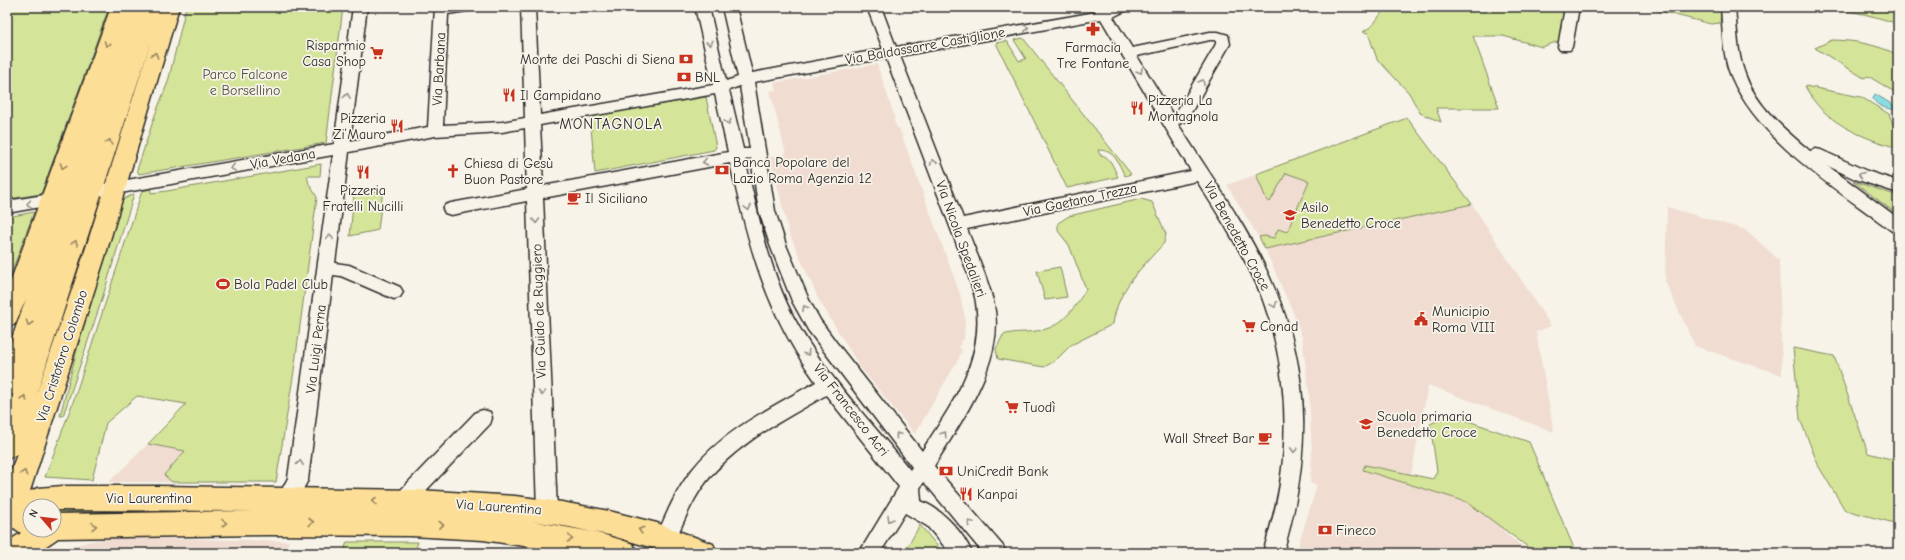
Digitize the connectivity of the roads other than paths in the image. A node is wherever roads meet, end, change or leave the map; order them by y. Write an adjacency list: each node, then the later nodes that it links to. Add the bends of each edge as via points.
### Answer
1 (120, 7): 24 (main road, one-way to 24)
2 (138, 7): 20 (main road, Via Cristoforo Colombo)
3 (153, 7): 19 (main road, Via Cristoforo Colombo)
4 (170, 7): 23 (main road, Via Cristoforo Colombo, one-way to 4)
5 (360, 7): 29 (street, Via Luigi Perna, one-way to 5)
6 (468, 7): 14 (street)
7 (528, 7): 25 (street, Via Guido de Ruggiero)
8 (702, 7): 22 (street, Via Francesco Acri, one-way to 22)
9 (729, 7): 21 (street, Via Francesco Acri)
10 (874, 7): 17 (street, Via Nicola Spedalieri)
11 (1122, 7): 15 (street, Via Baldassarre Castiglione, via 1114,12)
12 (1572, 7): 16 (street)
13 (1728, 7): 28 (street, via 1732,52 1739,76 1762,113)
14 (442, 9): 27 (street, Via Barbana)
15 (1102, 11): 17 (street, Via Baldassarre Castiglione, one-way to 15); 18 (street, Via Benedetto Croce)
16 (1565, 47)
17 (891, 52): 21 (street, Via Baldassarre Castiglione); 41 (street, Via Nicola Spedalieri, one-way to 17)
18 (1129, 52): 26 (street, Via Benedetto Croce, one-way to 26); 26 (street, one-way to 18, via 1183,114 1223,44 1223,38 1213,36)
19 (135, 64): 23 (main road); 35 (main road, Via Cristoforo Colombo, one-way to 19)
20 (115, 73): 24 (main road); 37 (main road, Via Cristoforo Colombo)
21 (746, 79): 22 (street, Via Baldassarre Castiglione); 30 (street, Via Francesco Acri)
22 (720, 84): 25 (street, Via Vedana); 31 (street, Via Francesco Acri, one-way to 31)
23 (144, 92): 34 (main road, Via Cristoforo Colombo)
24 (88, 97): 38 (main road, one-way to 38)
25 (533, 117): 27 (street, Via Vedana, via 496,128); 36 (street, Via Guido de Ruggiero)
26 (1170, 122): 32 (street, Via Benedetto Croce)
27 (435, 131): 29 (street, Via Vedana)
28 (1785, 138): 33 (street, one-way to 28, via 1853,172); 42 (street)
29 (340, 149): 34 (street, Via Vedana, one-way to 34); 46 (street, Via Luigi Perna, one-way to 29)
30 (757, 152): 31 (street); 43 (street, Via Francesco Acri, via 767,211)
31 (736, 156): 36 (street, one-way to 36); 44 (street, Via Francesco Acri, one-way to 44)
32 (1202, 174): 41 (street, Via Gaetano Trezza); 76 (street, Via Benedetto Croce, one-way to 76, via 1255,262 1277,313 1284,343 1293,402 1294,449 1288,502)
33 (1898, 187)
34 (114, 189): 35 (street); 45 (main road, Via Cristoforo Colombo)
35 (92, 192): 37 (street); 49 (main road, Via Cristoforo Colombo, one-way to 35)
36 (536, 193): 40 (street); 64 (street, Via Guido de Ruggiero, one-way to 64)
37 (72, 196): 38 (street); 49 (main road, Via Cristoforo Colombo)
38 (50, 200): 39 (street, one-way to 39); 47 (main road)
39 (7, 207)
40 (451, 209)
41 (958, 225): 60 (street, Via Nicola Spedalieri, one-way to 41, via 956,415 982,360 986,344 984,302)
42 (1898, 226)
43 (778, 245): 44 (street); 51 (street, Via Francesco Acri, one-way to 43, via 795,289)
44 (758, 250): 52 (street, Via Francesco Acri, via 778,301)
45 (94, 257): 49 (main road); 55 (main road, Via Cristoforo Colombo)
46 (326, 268): 48 (street, via 343,270); 62 (street, Via Luigi Perna, one-way to 46, via 298,480)
47 (27, 269): 49 (main road); 50 (main road)
48 (394, 292)
49 (49, 293): 53 (main road, Via Cristoforo Colombo); 54 (main road, Via Cristoforo Colombo, one-way to 54)
50 (7, 318)
51 (814, 325): 52 (street); 60 (street, Via Francesco Acri, one-way to 51)
52 (795, 334): 56 (street, Via Francesco Acri, one-way to 56)
53 (41, 346): 55 (main road); 59 (main road, Via Cristoforo Colombo, one-way to 53)
54 (13, 359): 57 (main road, Via Cristoforo Colombo)
55 (53, 382): 65 (main road, Via Cristoforo Colombo, one-way to 55)
56 (828, 384): 61 (street, Via Francesco Acri); 69 (street, via 761,425 709,463 693,483)
57 (7, 386)
58 (483, 418): 63 (street)
59 (7, 448)
60 (922, 466): 61 (street, Via Nicola Spedalieri); 75 (street, Via Francesco Acri, one-way to 60)
61 (910, 486): 73 (street, Via Nicola Spedalieri, one-way to 73); 74 (street, via 912,507 923,510 933,517)
62 (288, 500): 63 (main road, Via Laurentina, one-way to 62); 65 (main road, Via Laurentina, via 63,498 38,500); 66 (street)
63 (403, 501): 64 (main road, Via Laurentina)
64 (547, 510): 69 (main road, Via Laurentina, one-way to 64, via 618,524)
65 (14, 516)
66 (272, 522): 67 (main road, Via Laurentina, one-way to 66); 71 (main road, Via Laurentina, one-way to 71, via 411,524 499,529 562,538)
67 (62, 527)
68 (36, 538): 70 (main road)
69 (666, 538): 72 (main road, Via Laurentina)
70 (13, 553)
71 (624, 553)
72 (704, 553)
73 (869, 553)
74 (962, 553)
75 (996, 553)
76 (1273, 553)

